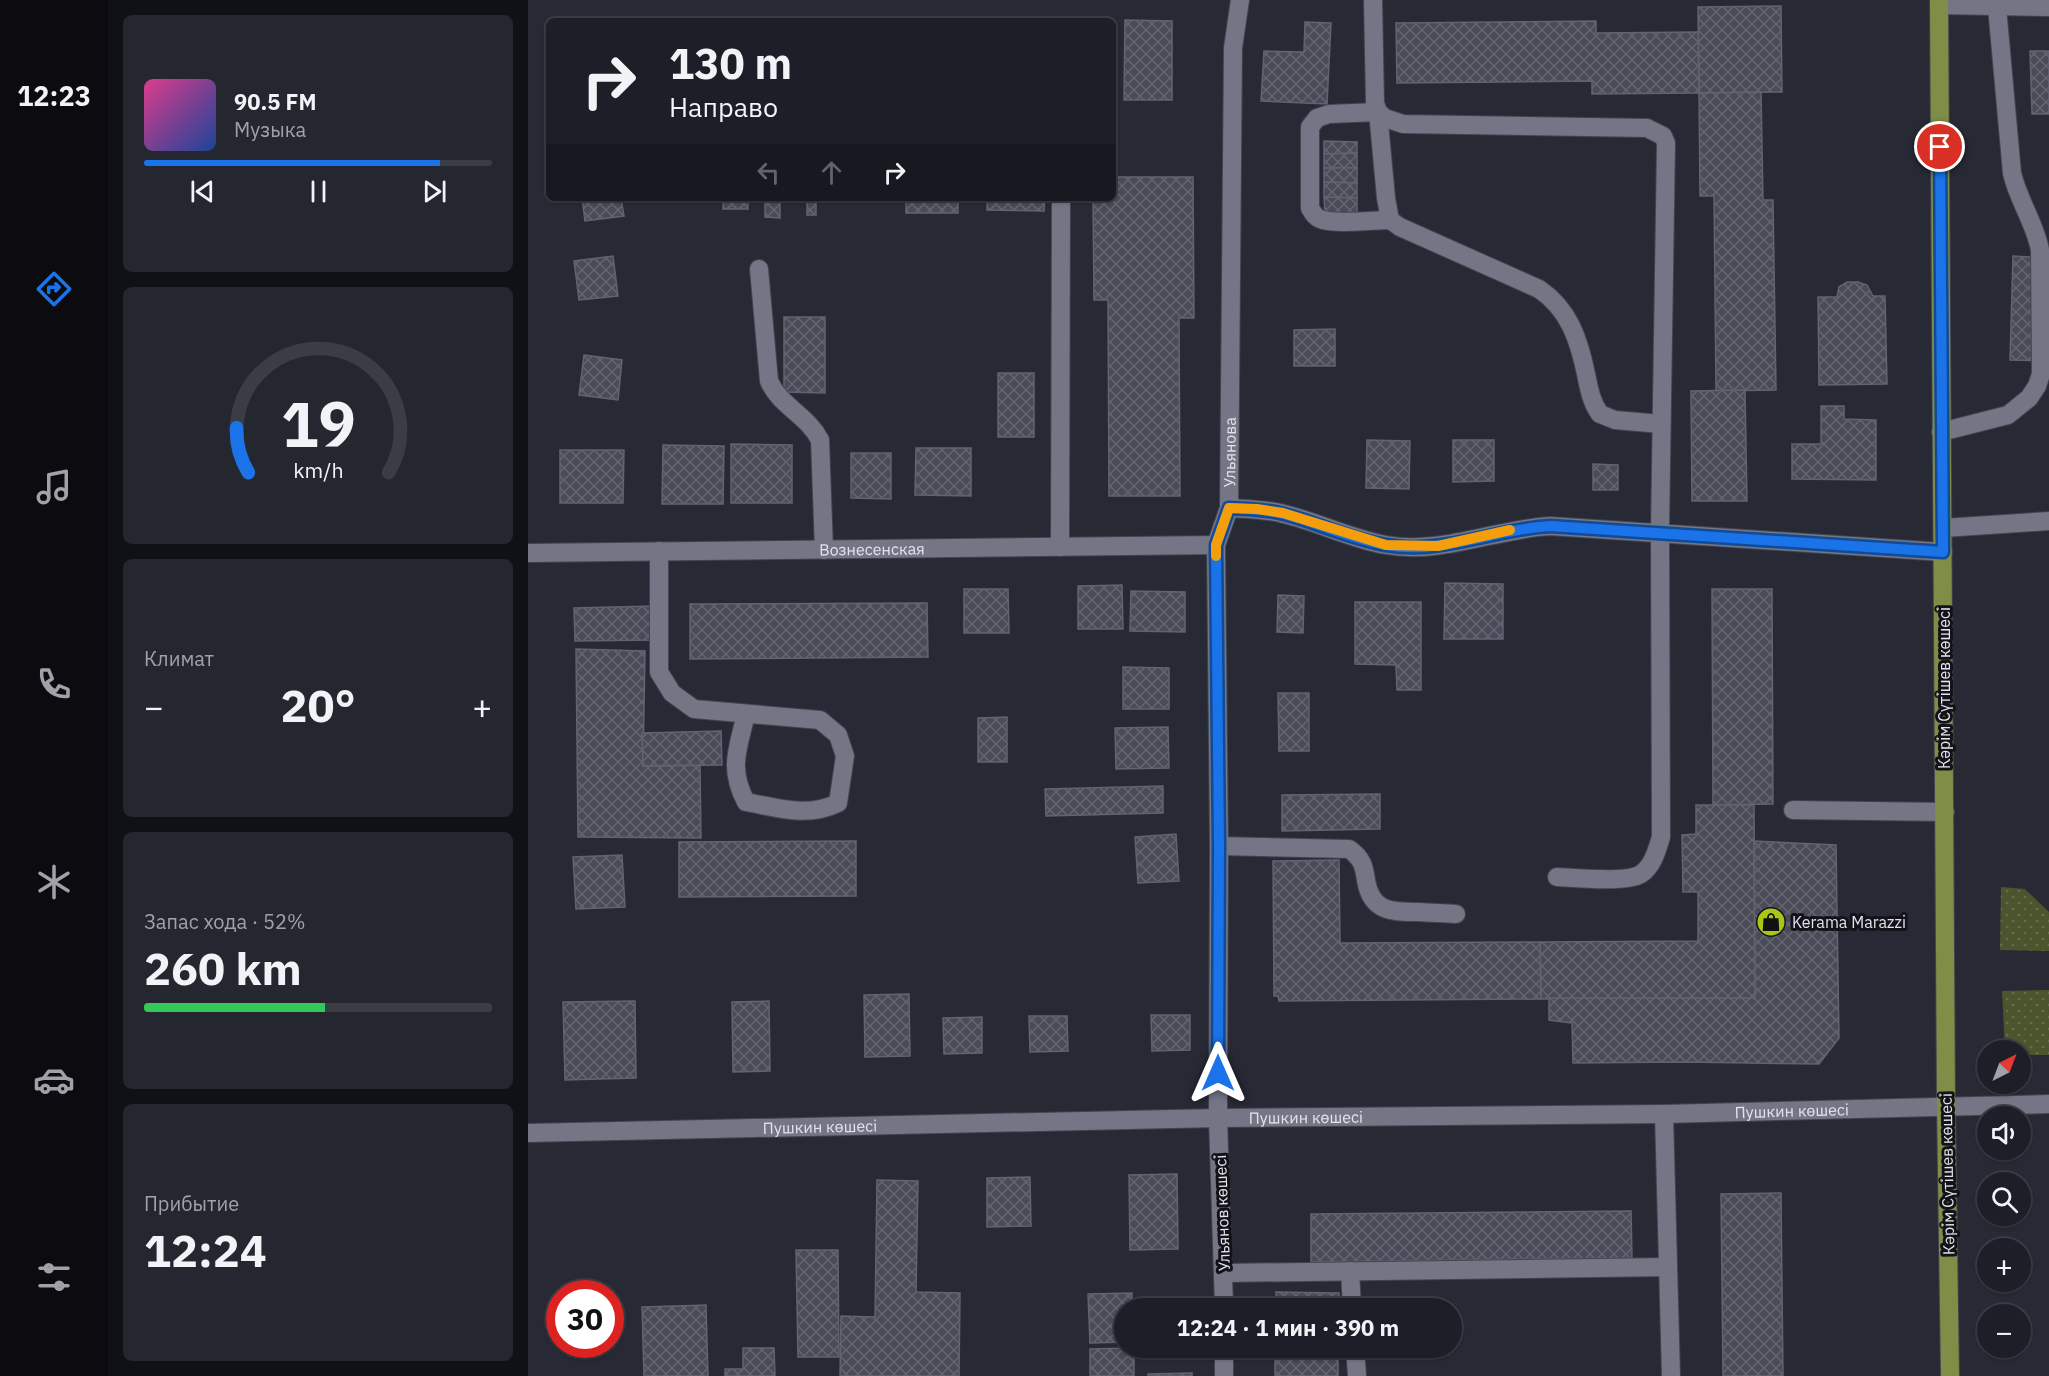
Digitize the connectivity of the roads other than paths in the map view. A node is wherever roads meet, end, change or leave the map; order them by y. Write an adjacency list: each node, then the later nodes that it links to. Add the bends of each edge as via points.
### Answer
1 (1240, 0): 12 (street, Ульянова, via 1233,48)
2 (1373, 0): 6 (street, via 1374,92)
3 (1939, 2): 5 (street); 11 (main road, Кәрім Сүтішев көшесі)
4 (2038, 5): 5 (street)
5 (1997, 7): 11 (street, via 2012,173 2040,250 2041,374 2029,398 2008,415)
6 (1378, 112): 8 (street); 8 (street, via 1323,115 1313,122 1310,208 1317,218 1324,220); 10 (street, via 1403,124 1647,128 1663,136 1667,159)
7 (1060, 201): 17 (street)
8 (1390, 220): 10 (street, via 1549,296 1565,313 1576,336 1592,399 1600,414 1616,420)
9 (759, 269): 18 (street, via 769,381 782,402 805,418 820,440)
10 (1661, 424): 15 (street)
11 (1941, 432): 14 (main road, Кәрім Сүтішев көшесі)
12 (1229, 508): 15 (street, via 1283,513 1396,546 1438,546 1539,526); 16 (street, Ульянова)
13 (2049, 521): 14 (street)
14 (1943, 528): 20 (main road, Кәрім Сүтішев көшесі)
15 (1660, 531): 20 (street); 26 (street, via 1661,837 1657,851 1641,874 1626,879)
16 (1216, 545): 17 (street, Вознесенская); 25 (street, Ульянова)
17 (1060, 547): 18 (street, Вознесенская)
18 (824, 550): 19 (street, Вознесенская)
19 (658, 551): 21 (street, Вознесенская); 22 (street, via 659,672 672,693 694,709)
20 (1943, 552): 24 (main road, Кәрім Сүтішев көшесі)
21 (528, 553)
22 (746, 714): 22 (street, via 820,720 838,735 845,756 838,803 806,812 746,802 734,768)
23 (1793, 810): 24 (street)
24 (1944, 812): 29 (main road, Кәрім Сүтішев көшесі)
25 (1219, 846): 27 (street, via 1349,849 1364,864 1368,892 1382,908 1393,912); 31 (street, Ульянова)
26 (1557, 877)
27 (1456, 914)
28 (2049, 1104): 29 (street, Пушкин көшесі)
29 (1946, 1106): 30 (street, Пушкин көшесі); 43 (main road, Кәрім Сүтішев көшесі)
30 (1664, 1114): 31 (street, Пушкин көшесі); 33 (street)
31 (1218, 1118): 32 (street, Пушкин көшесі); 35 (street, Ульянов көшесі)
32 (528, 1133)
33 (1668, 1267): 34 (street); 42 (street)
34 (1350, 1271): 35 (street); 37 (street)
35 (1224, 1273): 36 (street, Ульянов көшесі)
36 (1224, 1298)
37 (1351, 1298)
38 (1224, 1358): 40 (street)
39 (1356, 1358): 41 (street)
40 (1224, 1376)
41 (1357, 1376)
42 (1671, 1376)
43 (1950, 1376)

